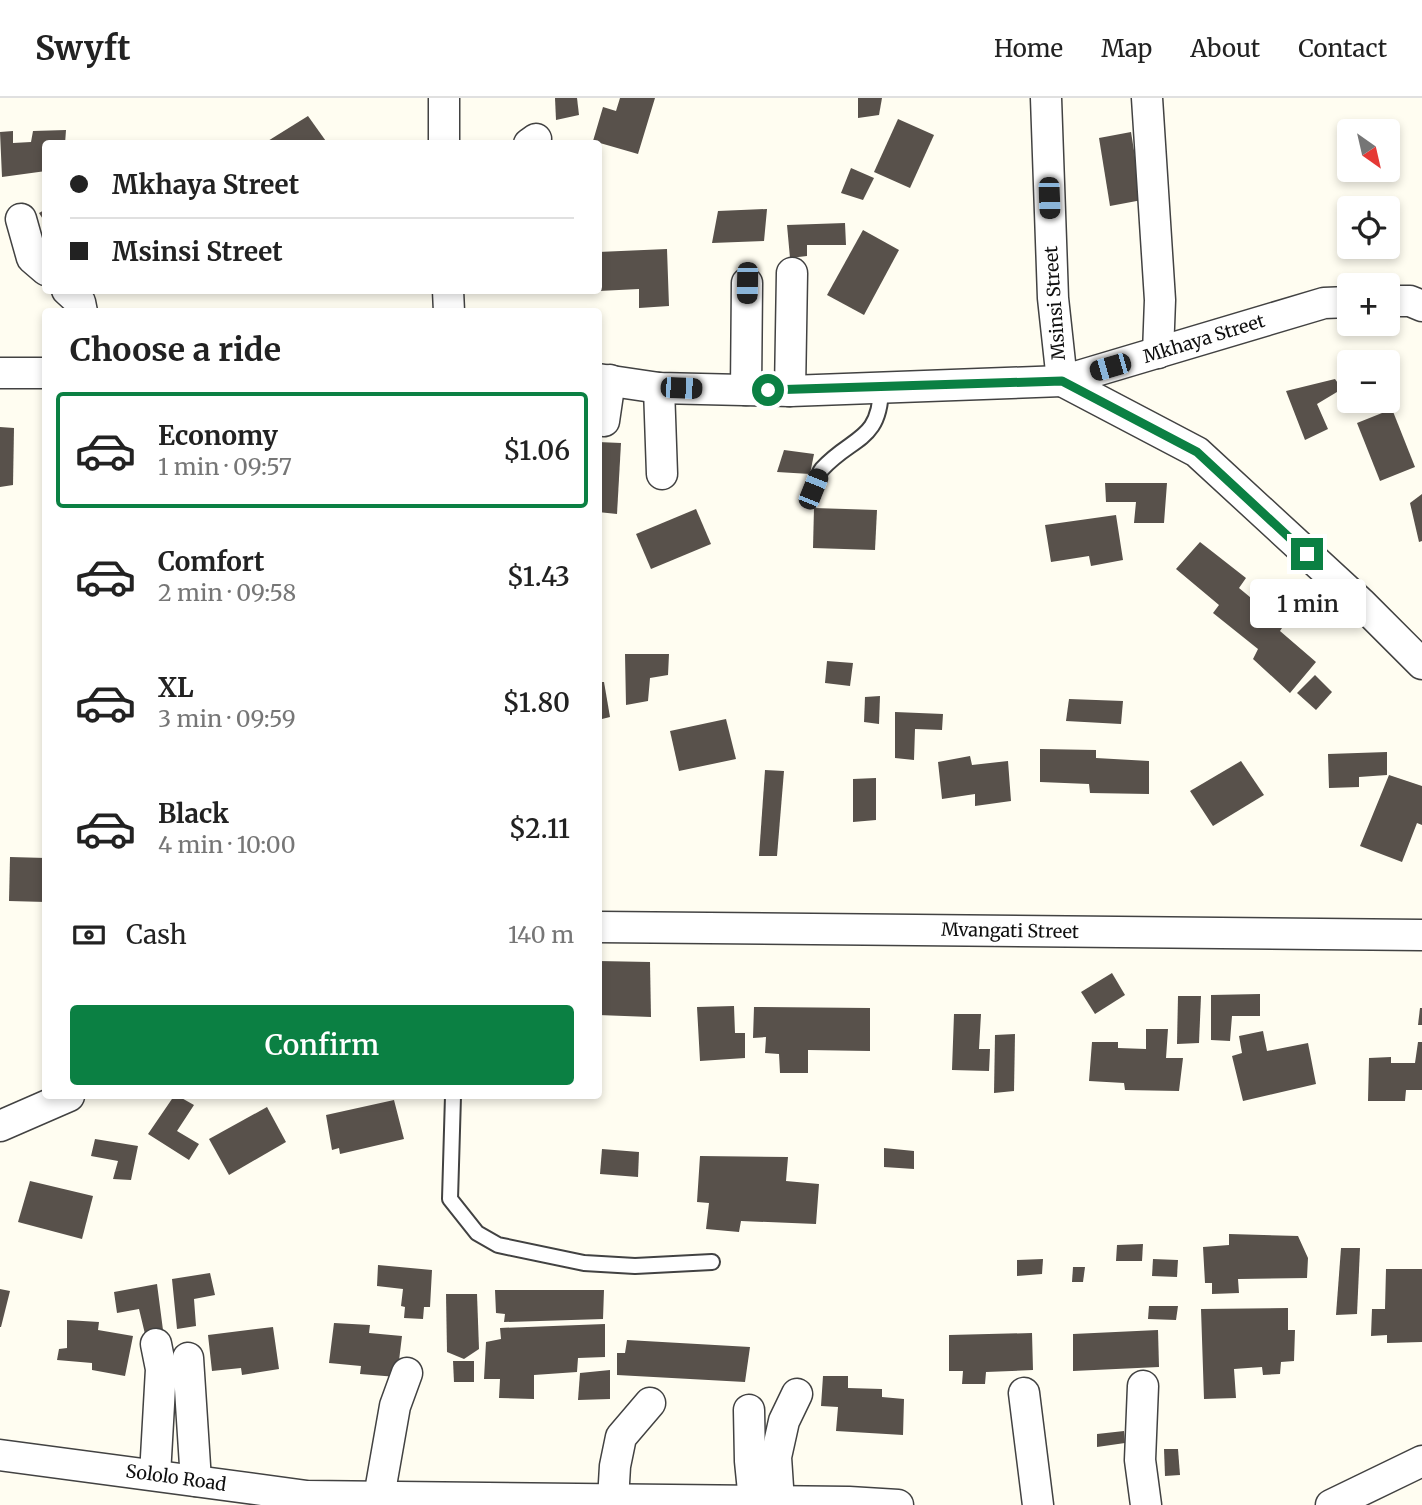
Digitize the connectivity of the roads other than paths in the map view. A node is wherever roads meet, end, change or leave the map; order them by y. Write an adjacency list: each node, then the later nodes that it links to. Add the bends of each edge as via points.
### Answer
1 (444, 98): 4 (street)
2 (1046, 98): 18 (street, Msinsi Street, via 1053,298)
3 (1147, 98): 14 (street, via 1160,300)
4 (444, 140)
5 (22, 219): 6 (street, via 32,258)
6 (42, 267)
7 (792, 273): 22 (street)
8 (747, 283): 21 (street)
9 (71, 294): 13 (street)
10 (1400, 301): 12 (street)
11 (1337, 302): 14 (street, Mkhaya Street)
12 (1422, 306)
13 (81, 308)
14 (1158, 353): 18 (street, Mkhaya Street)
15 (0, 373): 16 (street)
16 (42, 373)
17 (604, 380): 19 (street, Mkhaya Street); 23 (street)
18 (1062, 381): 20 (street, Mkhaya Street); 26 (street, Msinsi Street, via 1197,452)
19 (659, 388): 21 (street, Mkhaya Street); 24 (street)
20 (881, 388): 22 (street, Mkhaya Street); 25 (lane, via 881,408 871,430 821,470)
21 (746, 390): 22 (street, Mkhaya Street)
22 (790, 391)
23 (604, 421)
24 (662, 474)
25 (813, 489)
26 (1422, 664)
27 (602, 927): 28 (street, Mvangati Street)
28 (1422, 935)
29 (62, 1099): 31 (street)
30 (453, 1099): 32 (lane, via 450,1199 477,1233 498,1245 584,1263)
31 (0, 1126)
32 (712, 1262)
33 (156, 1344): 43 (street, via 161,1370)
34 (188, 1358): 44 (street)
35 (407, 1373): 45 (street, via 395,1406)
36 (1143, 1386): 50 (street, via 1140,1460)
37 (1024, 1393): 49 (street)
38 (797, 1394): 47 (street, via 784,1420)
39 (650, 1403): 46 (street, via 621,1437)
40 (749, 1410): 47 (street, via 750,1461)
41 (0, 1455): 43 (street, Sololo Road)
42 (1422, 1461): 51 (street)
43 (155, 1475): 44 (street, Sololo Road)
44 (196, 1481): 45 (street, Sololo Road, via 307,1496)
45 (379, 1497): 46 (street, Sololo Road)
46 (613, 1500): 47 (street, Sololo Road)
47 (766, 1502): 48 (street, Sololo Road)
48 (898, 1505)
49 (1038, 1505)
50 (1146, 1505)
51 (1331, 1505)

